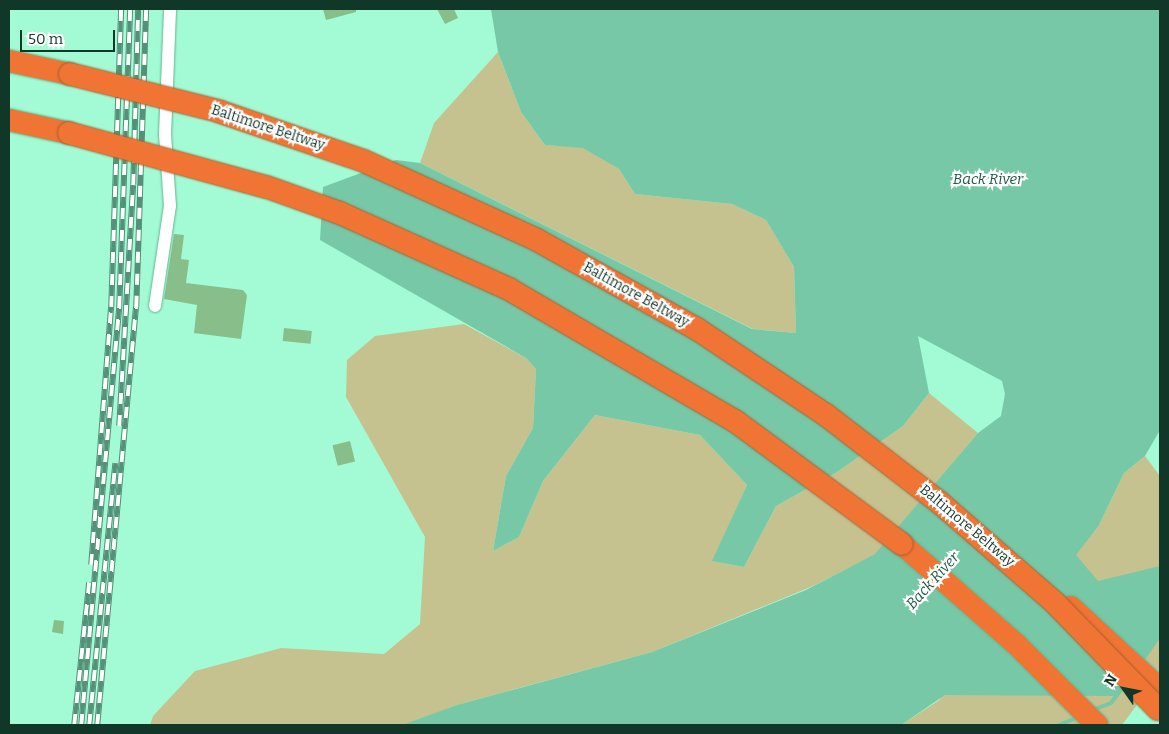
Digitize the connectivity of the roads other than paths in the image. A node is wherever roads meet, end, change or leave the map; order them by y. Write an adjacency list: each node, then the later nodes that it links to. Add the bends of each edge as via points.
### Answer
1 (170, 9): 4 (street, via 164,135 170,206)
2 (9, 61): 5 (highway, Baltimore Beltway, bridge, via 218,111 364,161 537,240 697,329 885,458 997,550)
3 (9, 120): 6 (highway, bridge, via 198,164 340,213 492,281 591,333 735,421 850,503 955,589)
4 (155, 306)
5 (1160, 703)
6 (1097, 725)

